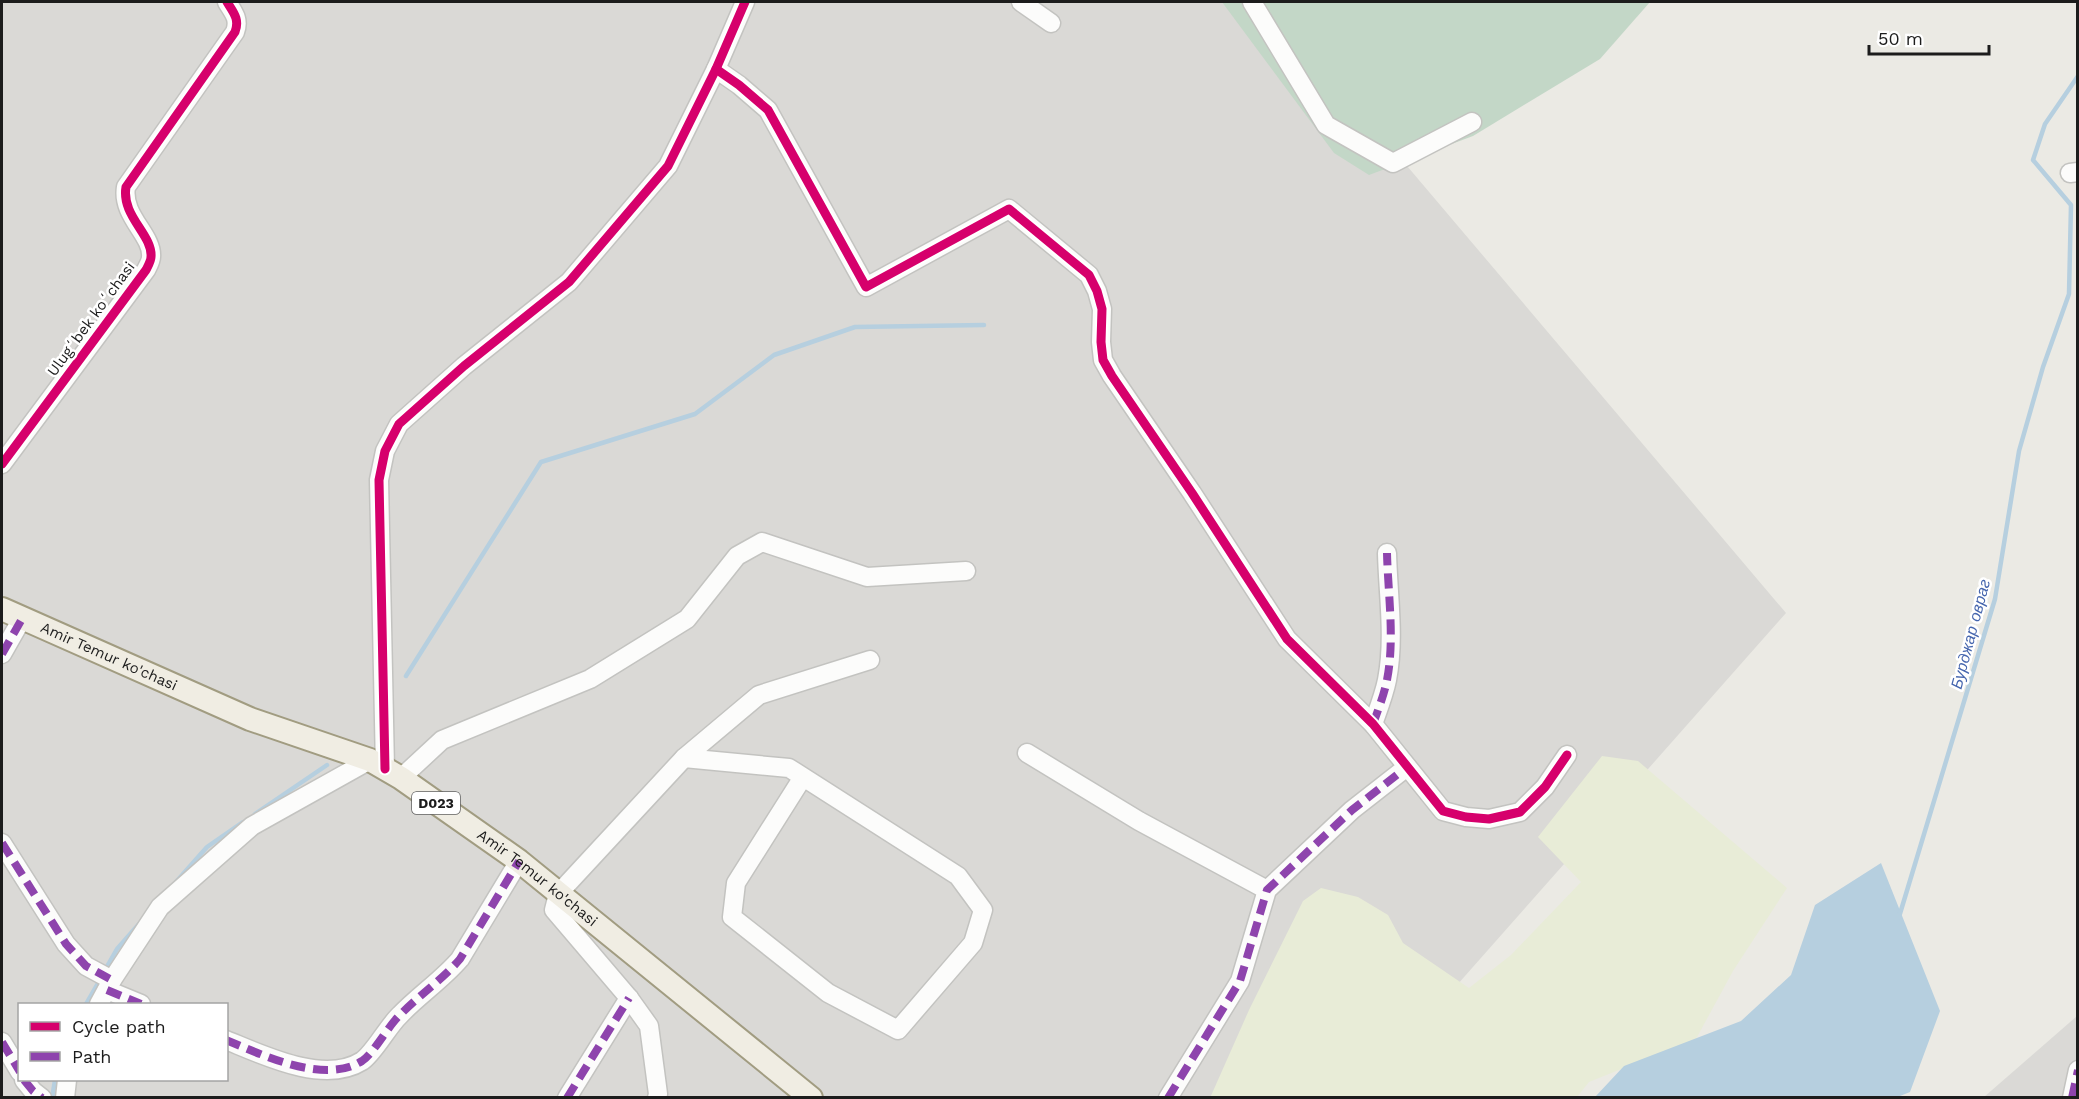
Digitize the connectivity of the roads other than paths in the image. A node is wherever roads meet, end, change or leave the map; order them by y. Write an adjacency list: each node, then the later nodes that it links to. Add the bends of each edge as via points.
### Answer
1 (227, 2): 8 (street, Ulugʻbek koʻchasi, via 237,18 235,32 126,187 127,206 151,249 146,270)
2 (745, 2): 6 (street)
3 (1021, 2): 5 (street)
4 (1252, 2): 7 (street, via 1326,125 1392,163)
5 (1051, 23)
6 (716, 69): 15 (street, via 768,110 866,287 1010,209 1089,275 1102,309 1103,360 1112,376 1287,639); 20 (street, via 668,166 569,282 399,424 385,451 379,480)
7 (1472, 122)
8 (2, 464)
9 (1387, 553): 15 (street, via 1390,643 1382,702)
10 (966, 571): 20 (street, via 867,577 762,542 737,556 687,619 590,679 442,740)
11 (2, 609): 12 (main road, Amir Temur ko'chasi / D023)
12 (23, 617): 13 (street); 20 (main road, Amir Temur ko'chasi / D023, via 250,718)
13 (2, 654)
14 (870, 660): 18 (street, via 759,695)
15 (1373, 724): 19 (street)
16 (1027, 753): 24 (street, via 1139,821)
17 (1567, 755): 19 (street, via 1545,787 1520,812 1489,819 1443,811)
18 (684, 758): 21 (street, via 789,768); 25 (street)
19 (1407, 767): 24 (street, via 1352,810)
20 (386, 769): 23 (main road, Amir Temur ko'chasi / D023); 26 (street, via 252,826 160,906)
21 (803, 777): 21 (street, via 736,883 732,917 828,993 898,1030 973,943 983,910 958,876)
22 (2, 843): 26 (street, via 66,944)
23 (519, 861): 25 (main road, Amir Temur ko'chasi / D023); 29 (street, via 460,958 400,1014 362,1061 330,1069 303,1067)
24 (1267, 890): 40 (street, via 1240,981)
25 (558, 894): 27 (street, via 554,910); 39 (main road, Amir Temur ko'chasi / D023)
26 (104, 985): 28 (street)
27 (629, 998): 37 (street); 38 (street, via 649,1026)
28 (137, 1003)
29 (228, 1041)
30 (2, 1042): 31 (street)
31 (18, 1069)
32 (2078, 1070): 41 (street)
33 (25, 1081): 35 (street)
34 (67, 1081): 36 (street)
35 (42, 1098)
36 (65, 1098)
37 (567, 1098)
38 (657, 1098)
39 (811, 1098)
40 (1168, 1098)
41 (2072, 1098)

